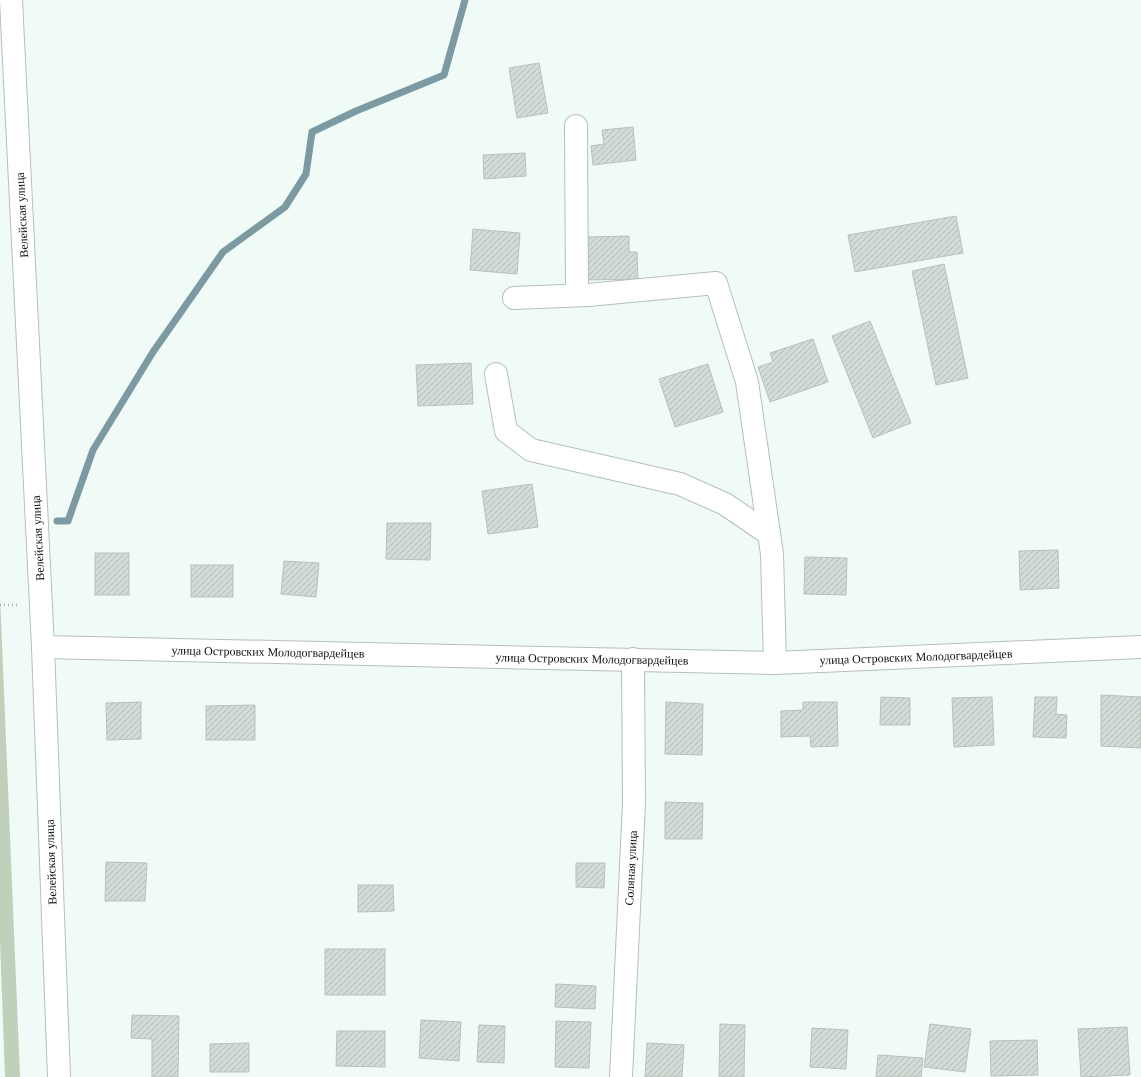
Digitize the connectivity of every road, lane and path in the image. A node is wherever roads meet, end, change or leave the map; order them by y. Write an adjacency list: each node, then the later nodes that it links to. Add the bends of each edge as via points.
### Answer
1 (11, 0): 7 (street, Велейская улица)
2 (576, 126): 3 (street)
3 (577, 295): 4 (street); 6 (street, via 716,283 747,382)
4 (514, 298)
5 (496, 374): 6 (street, via 506,431 531,450 680,484 725,504)
6 (769, 534): 10 (street, via 772,554)
7 (43, 647): 9 (street, улица Островских Молодогвардейцев); 11 (street, Велейская улица)
8 (1141, 647): 10 (street, улица Островских Молодогвардейцев)
9 (633, 659): 10 (street, улица Островских Молодогвардейцев); 12 (street, Соляная улица, via 634,803)
10 (775, 663)
11 (59, 1077)
12 (621, 1077)

